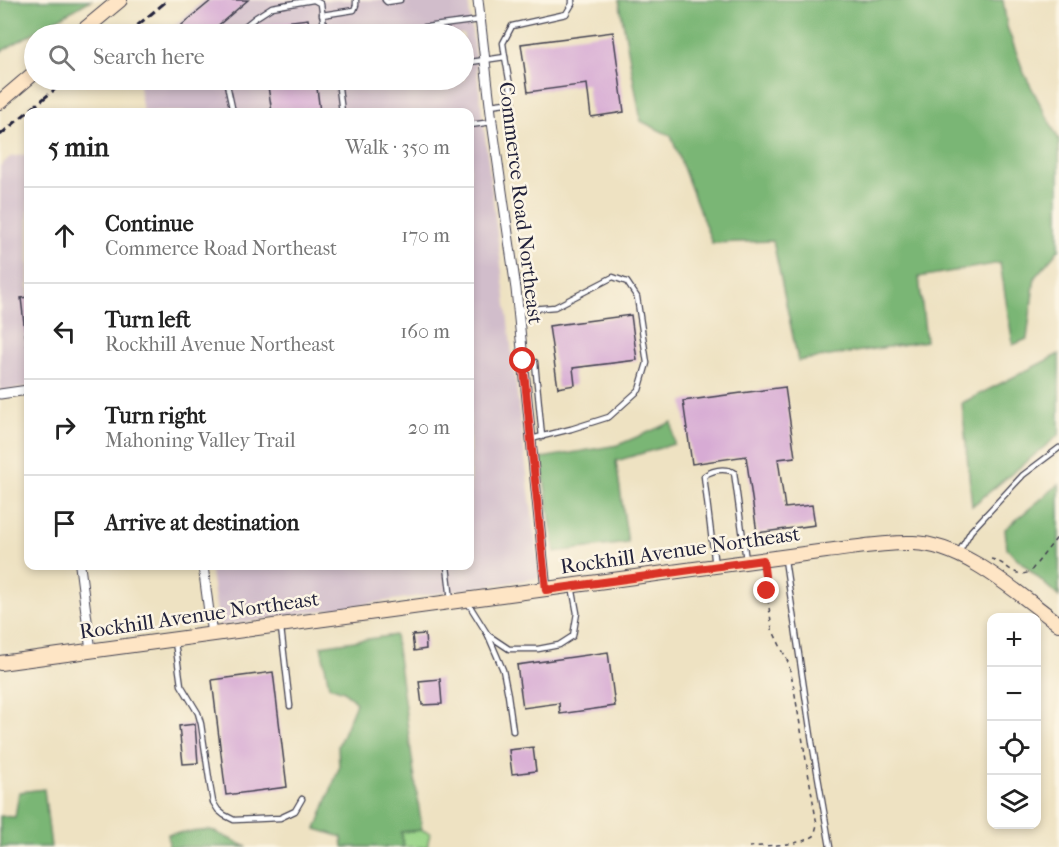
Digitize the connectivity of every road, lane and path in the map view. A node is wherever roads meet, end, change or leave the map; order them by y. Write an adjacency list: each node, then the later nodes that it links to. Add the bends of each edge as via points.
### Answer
1 (120, 0): 10 (street)
2 (313, 0): 8 (lane, via 321,4); 11 (lane, via 272,7)
3 (356, 0): 8 (lane, via 354,10)
4 (385, 0): 5 (lane)
5 (400, 0)
6 (477, 0): 9 (street, Commerce Road Northeast)
7 (572, 0): 14 (lane, via 566,14 512,26 503,43)
8 (322, 15): 12 (lane)
9 (480, 20): 13 (lane); 15 (street, Commerce Road Northeast)
10 (92, 24)
11 (248, 24)
12 (323, 24)
13 (449, 24)
14 (505, 57): 15 (lane); 21 (lane, via 513,102)
15 (485, 60): 16 (lane); 21 (street, Commerce Road Northeast)
16 (474, 62)
17 (24, 82): 20 (street)
18 (228, 90): 22 (lane)
19 (339, 90): 23 (lane)
20 (0, 102)
21 (490, 105): 24 (street, Commerce Road Northeast)
22 (232, 108)
23 (342, 108)
24 (492, 122): 25 (lane); 26 (street, Commerce Road Northeast)
25 (474, 124)
26 (518, 310): 27 (street, Commerce Road Northeast); 30 (lane, via 555,307 614,277 627,282 637,297 647,363 639,390 609,417)
27 (523, 361): 30 (lane, via 535,362); 31 (street, Commerce Road Northeast)
28 (24, 391): 29 (street)
29 (0, 394)
30 (542, 437): 31 (lane)
31 (531, 439): 44 (street, Commerce Road Northeast)
32 (1059, 448): 34 (lane, via 1023,475 971,531)
33 (1059, 535): 38 (path, via 1030,572 1024,574 990,558)
34 (958, 554): 35 (street, Rockhill Avenue Northeast, via 935,545 914,543); 38 (street, Rockhill Avenue Northeast)
35 (784, 557): 36 (street, Rockhill Avenue Northeast); 58 (lane)
36 (763, 560): 37 (street, Rockhill Avenue Northeast); 57 (path, via 771,623 793,683 817,825 814,836 808,840)
37 (747, 562): 39 (street, Rockhill Avenue Northeast); 39 (lane, via 734,472 711,471 704,476)
38 (973, 562): 47 (street, Rockhill Avenue Northeast)
39 (716, 567): 43 (street, Rockhill Avenue Northeast)
40 (81, 570): 52 (street)
41 (204, 570): 49 (street)
42 (447, 570): 46 (lane)
43 (572, 586): 44 (street, Rockhill Avenue Northeast); 50 (lane, via 577,613 573,636 559,645 510,649)
44 (546, 590): 45 (street, Rockhill Avenue Northeast)
45 (467, 601): 46 (street, Rockhill Avenue Northeast); 50 (lane)
46 (451, 603): 48 (street, Rockhill Avenue Northeast)
47 (1059, 624)
48 (280, 626): 49 (street, Rockhill Avenue Northeast); 54 (lane)
49 (212, 635): 51 (street, Rockhill Avenue Northeast)
50 (488, 635): 55 (lane, via 503,670)
51 (175, 640): 52 (street, Rockhill Avenue Northeast); 56 (lane, via 181,685 201,723 213,802 218,810 234,820 280,818 295,811)
52 (91, 651): 53 (street, Rockhill Avenue Northeast)
53 (0, 663)
54 (290, 706)
55 (513, 731)
56 (302, 799)
57 (749, 847)
58 (830, 847)

